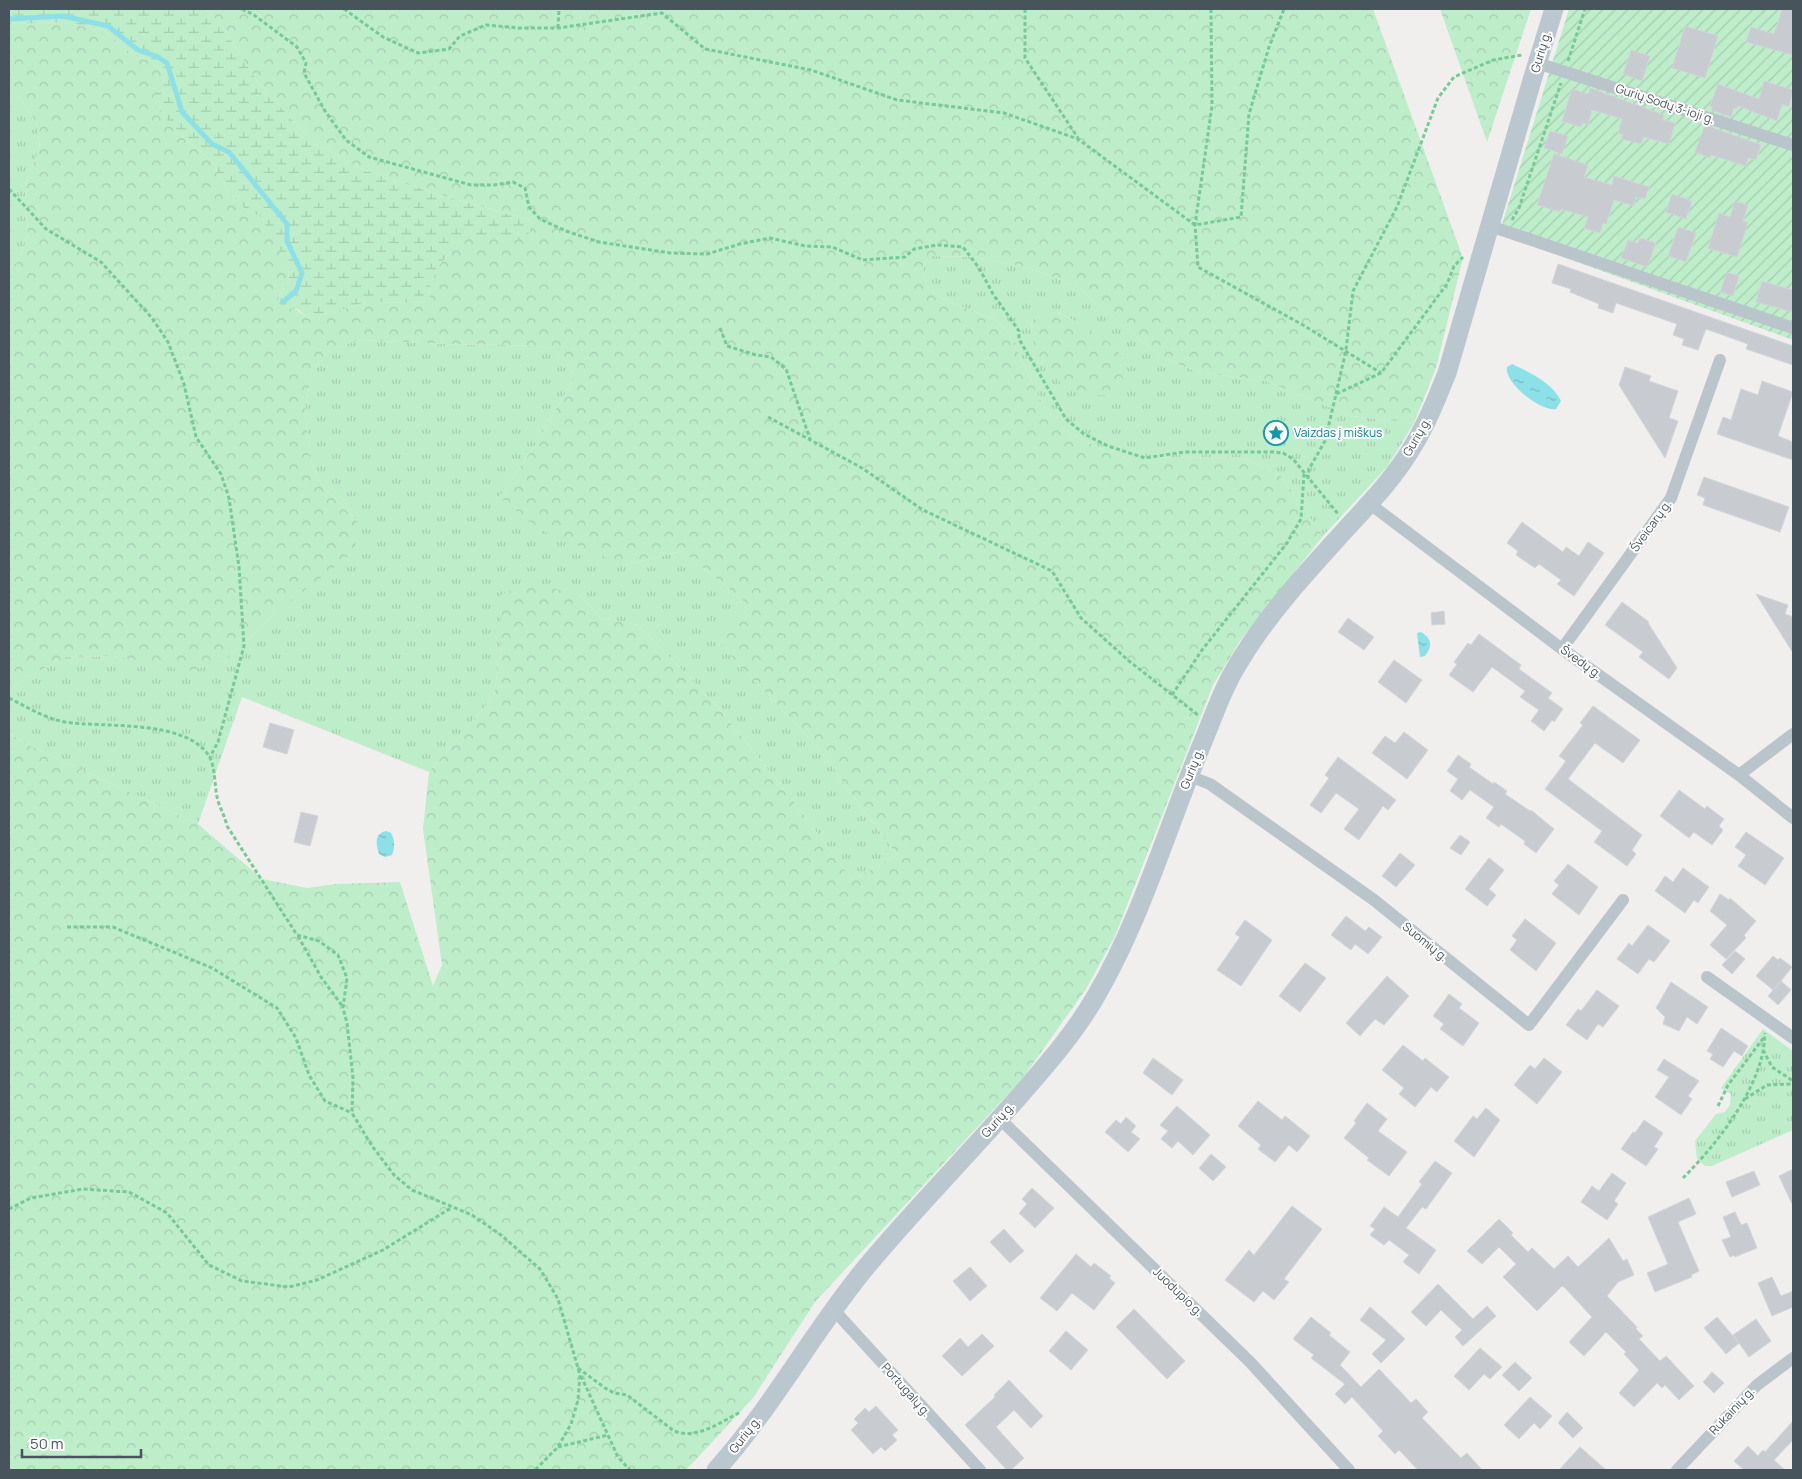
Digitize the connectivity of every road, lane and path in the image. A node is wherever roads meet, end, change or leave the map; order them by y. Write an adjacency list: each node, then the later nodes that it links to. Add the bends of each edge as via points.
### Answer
1 (242, 9): 26 (path, via 297,47 306,62 304,73 325,111 346,140 369,157 471,185 513,182 525,188 529,207 540,219 557,227 598,242 670,253 707,254 770,238 805,246 832,247 863,260 905,257 914,250 937,245 963,247 1019,331 1019,339 1066,419 1084,434 1145,458 1184,452 1283,453 1293,459)
2 (344, 9): 9 (path, via 383,37 418,53 449,49 460,36 486,25)
3 (559, 9): 9 (path)
4 (1025, 9): 12 (path, via 1026,58)
5 (1211, 9): 15 (path, via 1212,106)
6 (1284, 9): 15 (path, via 1269,47 1250,114 1241,217)
7 (1554, 9): 10 (street, Gurių g.)
8 (1585, 9): 11 (path)
9 (558, 28): 12 (path, via 662,13 705,49 811,70 897,100 1004,113)
10 (1539, 57): 11 (street, Gurių Sodų 3-ioji g.); 16 (street, Gurių g.); 20 (path, via 1493,60 1454,76 1438,98 1397,207 1353,291)
11 (1565, 72): 13 (street, Gurių Sodų 3-ioji g.); 16 (path, via 1519,208)
12 (1078, 138): 15 (path)
13 (1793, 145)
14 (9, 189): 35 (path, via 46,228 101,262 152,318 168,342 181,375 196,437 221,474 229,498 239,568 244,646 218,742)
15 (1195, 225): 20 (path, via 1198,267)
16 (1498, 228): 17 (street, Gurių g.); 19 (street)
17 (1482, 253): 22 (path, via 1465,255 1454,266 1447,284); 28 (street, Gurių g., via 1447,373 1431,413 1414,446)
18 (720, 328): 25 (path, via 727,346 771,357 786,369)
19 (1793, 328)
20 (1346, 350): 22 (path); 23 (path)
21 (1720, 360): 30 (street, Šveicarų g., via 1672,498)
22 (1381, 373): 23 (path)
23 (1336, 394): 27 (path, via 1325,441 1309,469)
24 (768, 417): 25 (path)
25 (810, 440): 31 (path, via 862,468 923,510 1052,571 1081,618)
26 (1304, 474): 27 (path); 31 (path, via 1301,519 1287,543 1202,650)
27 (1308, 479): 29 (path)
28 (1370, 504): 29 (street, Gurių g.); 30 (street, Švedų g.)
29 (1348, 528): 33 (street, Gurių g., via 1255,637 1225,686)
30 (1562, 649): 36 (street, Švedų g.)
31 (1172, 695): 33 (path)
32 (9, 698): 35 (path, via 46,717 65,722 110,724 173,733 196,741)
33 (1210, 724): 37 (street, Gurių g.)
34 (1793, 734): 36 (street)
35 (210, 757): 41 (path, via 218,800 228,826)
36 (1739, 775): 38 (street, Švedų g.)
37 (1189, 776): 39 (street, Suomių g., via 1210,784 1374,900 1529,1025); 52 (street, Gurių g., via 1141,902 1095,998 1068,1038)
38 (1793, 818)
39 (1623, 900)
40 (67, 927): 51 (path, via 113,927 212,968 277,1008 296,1038 309,1075 325,1101)
41 (297, 935): 43 (path); 43 (path, via 319,941 338,955 347,978)
42 (1707, 977): 44 (street)
43 (343, 1008): 51 (path, via 353,1078)
44 (1767, 1020): 45 (path); 46 (street)
45 (1765, 1035): 47 (path); 50 (path, via 1728,1085)
46 (1793, 1038)
47 (1763, 1049): 48 (path, via 1772,1067); 49 (path)
48 (1793, 1083): 49 (path, via 1767,1086)
49 (1745, 1100): 53 (path, via 1702,1159)
50 (1718, 1106)
51 (352, 1113): 54 (path, via 394,1175 412,1190)
52 (1000, 1119): 56 (street, Gurių g., via 866,1266); 67 (street, Juodupio g., via 1250,1362)
53 (1683, 1178)
54 (451, 1208): 55 (path, via 383,1250 317,1280 289,1287 242,1281 208,1265 167,1213 129,1192 82,1189 31,1198); 58 (path, via 472,1216 501,1235 540,1269 558,1299)
55 (9, 1209)
56 (833, 1309): 60 (street, Gurių g.); 66 (street, Portugalų g.)
57 (1793, 1358): 68 (street, Rukainių g., via 1756,1386)
58 (578, 1367): 59 (path); 60 (path, via 605,1388 627,1395 682,1434 697,1433)
59 (580, 1375): 61 (path); 62 (path, via 578,1400 571,1424)
60 (772, 1400): 65 (street, Gurių g.)
61 (608, 1435): 62 (path); 64 (path, via 618,1457)
62 (558, 1447): 63 (path)
63 (535, 1470)
64 (630, 1470)
65 (716, 1470)
66 (980, 1470)
67 (1350, 1470)
68 (1677, 1470)

